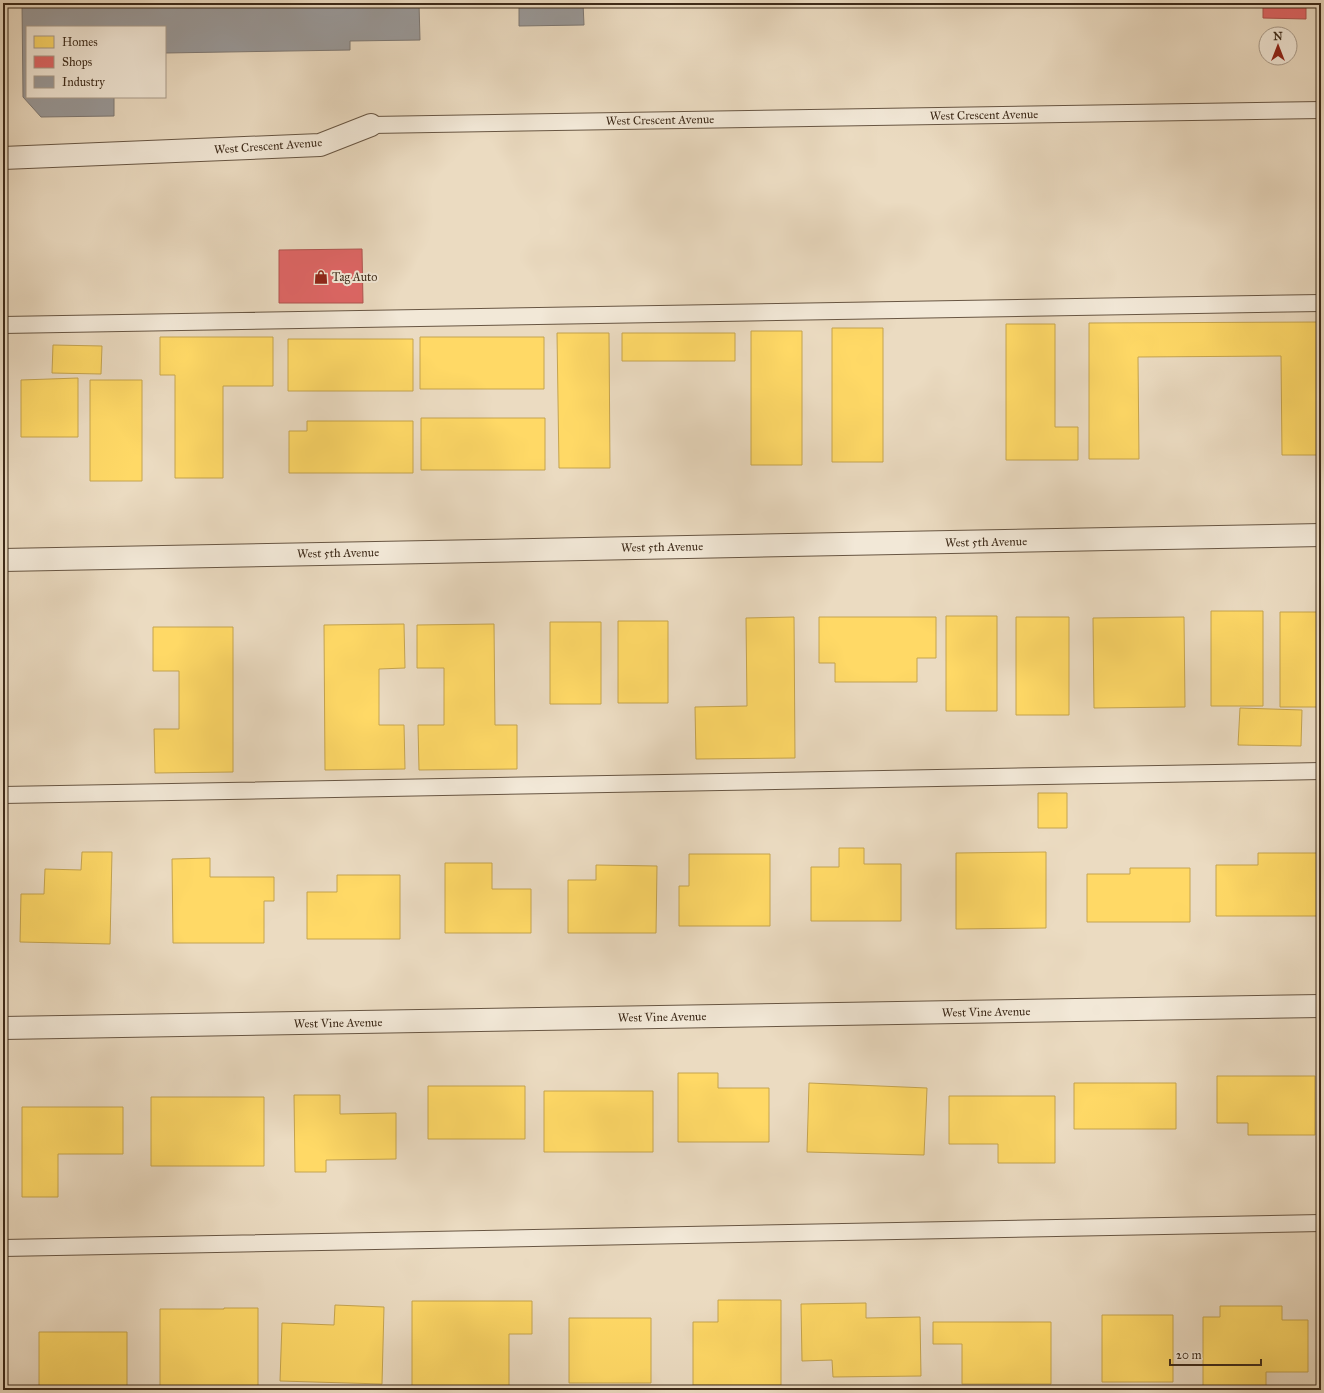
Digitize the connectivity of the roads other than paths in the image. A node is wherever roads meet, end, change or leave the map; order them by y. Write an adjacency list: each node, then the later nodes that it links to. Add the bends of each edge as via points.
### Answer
1 (1321, 110): 2 (lane, West Crescent Avenue)
2 (371, 125): 3 (street, West Crescent Avenue, via 320,145)
3 (3, 158)
4 (1321, 303): 5 (lane)
5 (3, 325)
6 (1321, 535): 7 (street, West 5th Avenue)
7 (3, 560)
8 (1321, 771): 9 (lane)
9 (3, 795)
10 (1321, 1006): 11 (street, West Vine Avenue)
11 (3, 1028)
12 (1321, 1223): 13 (lane)
13 (3, 1248)

